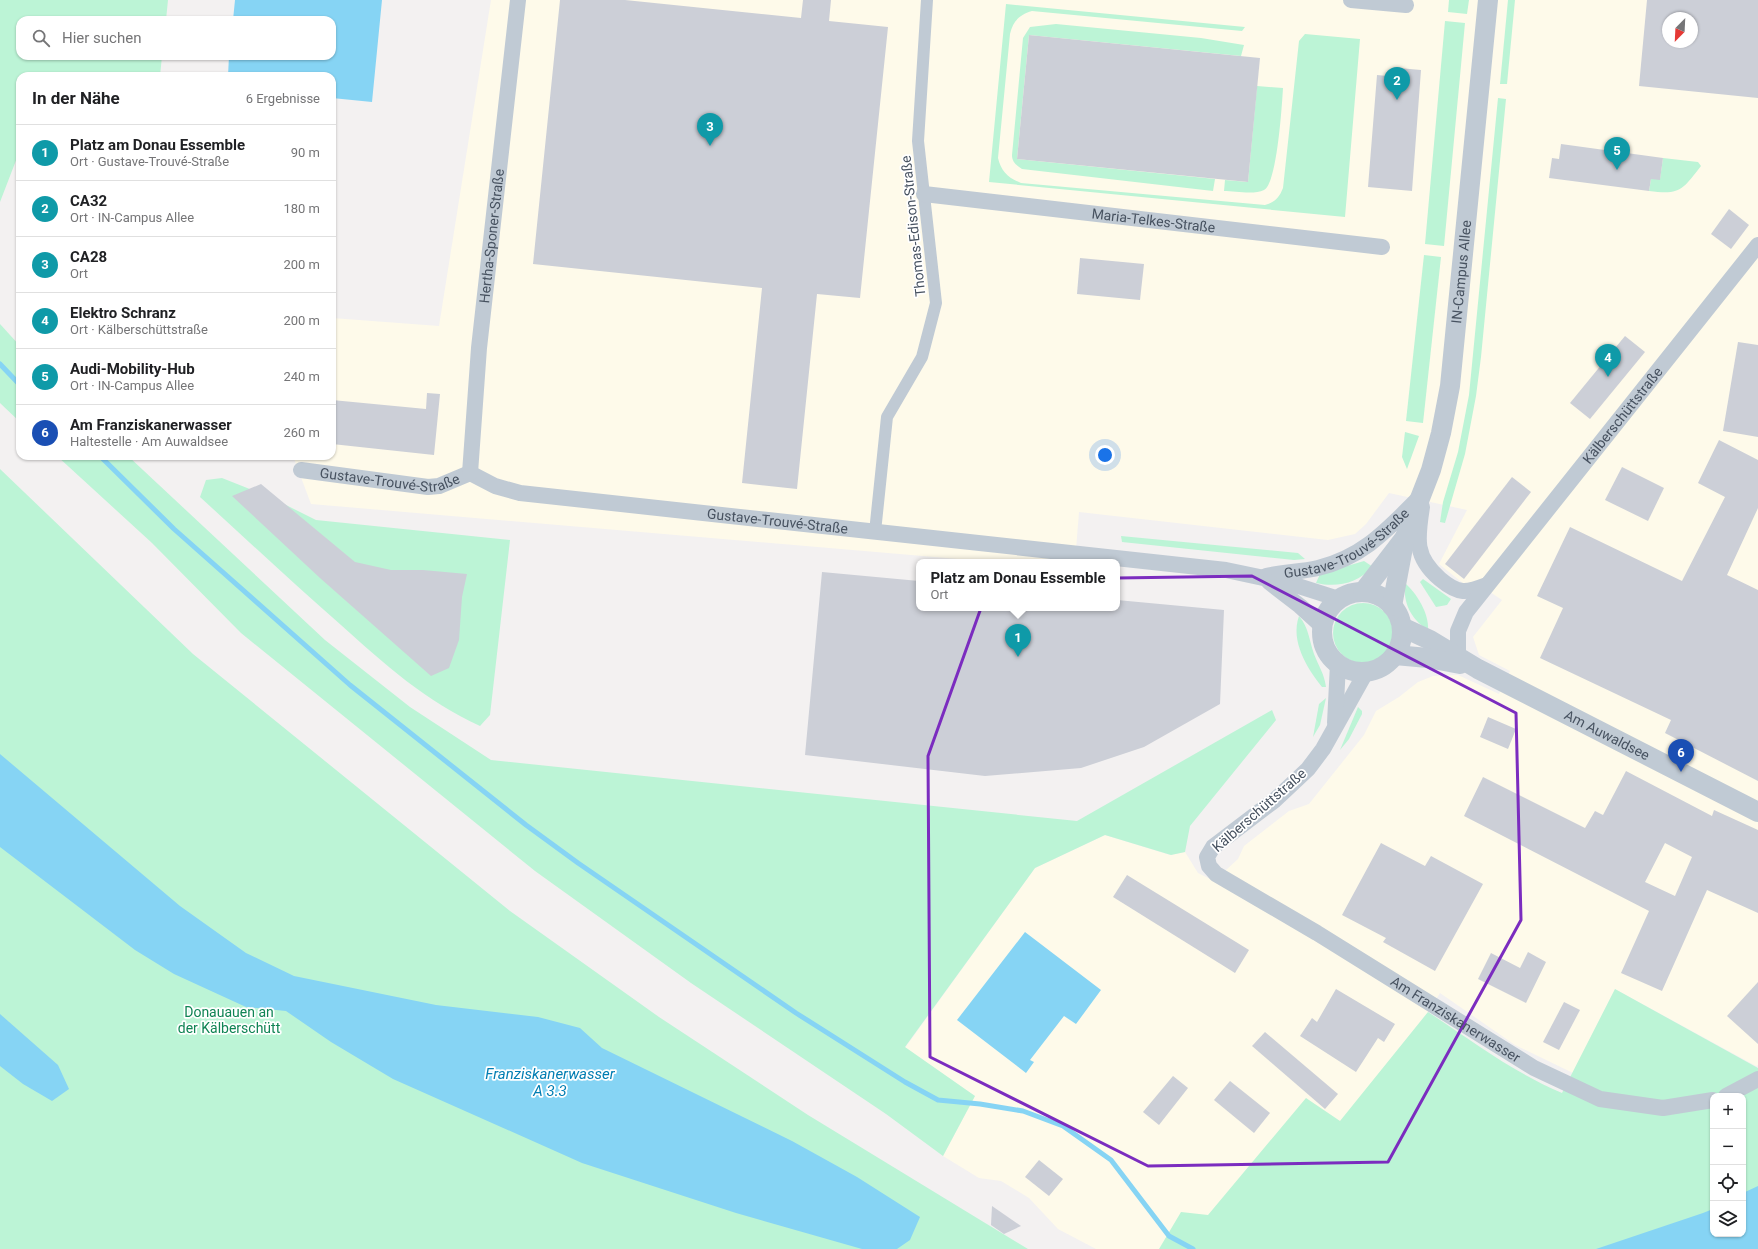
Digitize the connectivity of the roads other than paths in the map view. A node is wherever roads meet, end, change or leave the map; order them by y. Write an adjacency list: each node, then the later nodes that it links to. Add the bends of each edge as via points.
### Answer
1 (518, 0): 10 (street, Hertha-Sponer-Straße, via 479,348)
2 (927, 0): 6 (street, Thomas-Edison-Straße, via 918,141)
3 (1351, 0): 5 (street)
4 (1488, 0): 11 (street, IN-Campus Allee, via 1450,386 1440,438)
5 (1406, 5)
6 (924, 194): 8 (street, Maria-Telkes-Straße); 12 (street, Thomas-Edison-Straße, via 936,302 922,357 887,416)
7 (1758, 245): 15 (street, Kälberschüttstraße)
8 (1382, 247)
9 (301, 470): 10 (street, Gustave-Trouvé-Straße, via 428,487 444,484)
10 (470, 473): 12 (street, Gustave-Trouvé-Straße, via 495,486 520,493)
11 (1424, 493): 13 (street, IN-Campus Allee); 14 (street, Gustave-Trouvé-Straße, via 1389,529 1351,557 1316,568); 15 (street, via 1419,539 1423,560 1429,569 1448,586 1461,592)
12 (875, 532): 14 (street, Gustave-Trouvé-Straße, via 1226,570)
13 (1405, 537): 16 (street, IN-Campus Allee); 18 (street, IN-Campus Allee)
14 (1261, 577): 17 (street, Gustave-Trouvé-Straße); 19 (street, Gustave-Trouvé-Straße, via 1281,590)
15 (1487, 585): 22 (street, Kälberschüttstraße, via 1466,612 1460,626 1457,639)
16 (1363, 592): 17 (street); 18 (street, via 1384,598)
17 (1339, 599): 19 (street, via 1328,611)
18 (1392, 606): 20 (street, via 1399,616)
19 (1322, 626): 23 (street, via 1325,647)
20 (1402, 627): 21 (street, via 1401,642); 22 (street, Am Auwaldsee)
21 (1395, 655): 24 (street, Am Auwaldsee, via 1446,660); 25 (street, via 1382,667)
22 (1458, 656): 24 (street, Am Auwaldsee)
23 (1338, 664): 25 (street, via 1356,672); 26 (street, Kälberschüttstraße)
24 (1478, 669): 27 (street, Am Auwaldsee)
25 (1366, 672): 26 (street, Kälberschüttstraße)
26 (1335, 727): 28 (street, Kälberschüttstraße, via 1308,769 1275,800 1213,847 1207,856 1209,866)
27 (1758, 812)
28 (1216, 874): 31 (street, Am Franziskanerwasser, via 1317,933 1534,1068 1600,1099 1663,1108)
29 (1758, 1079): 30 (street)
30 (1732, 1093)
31 (1710, 1100)

